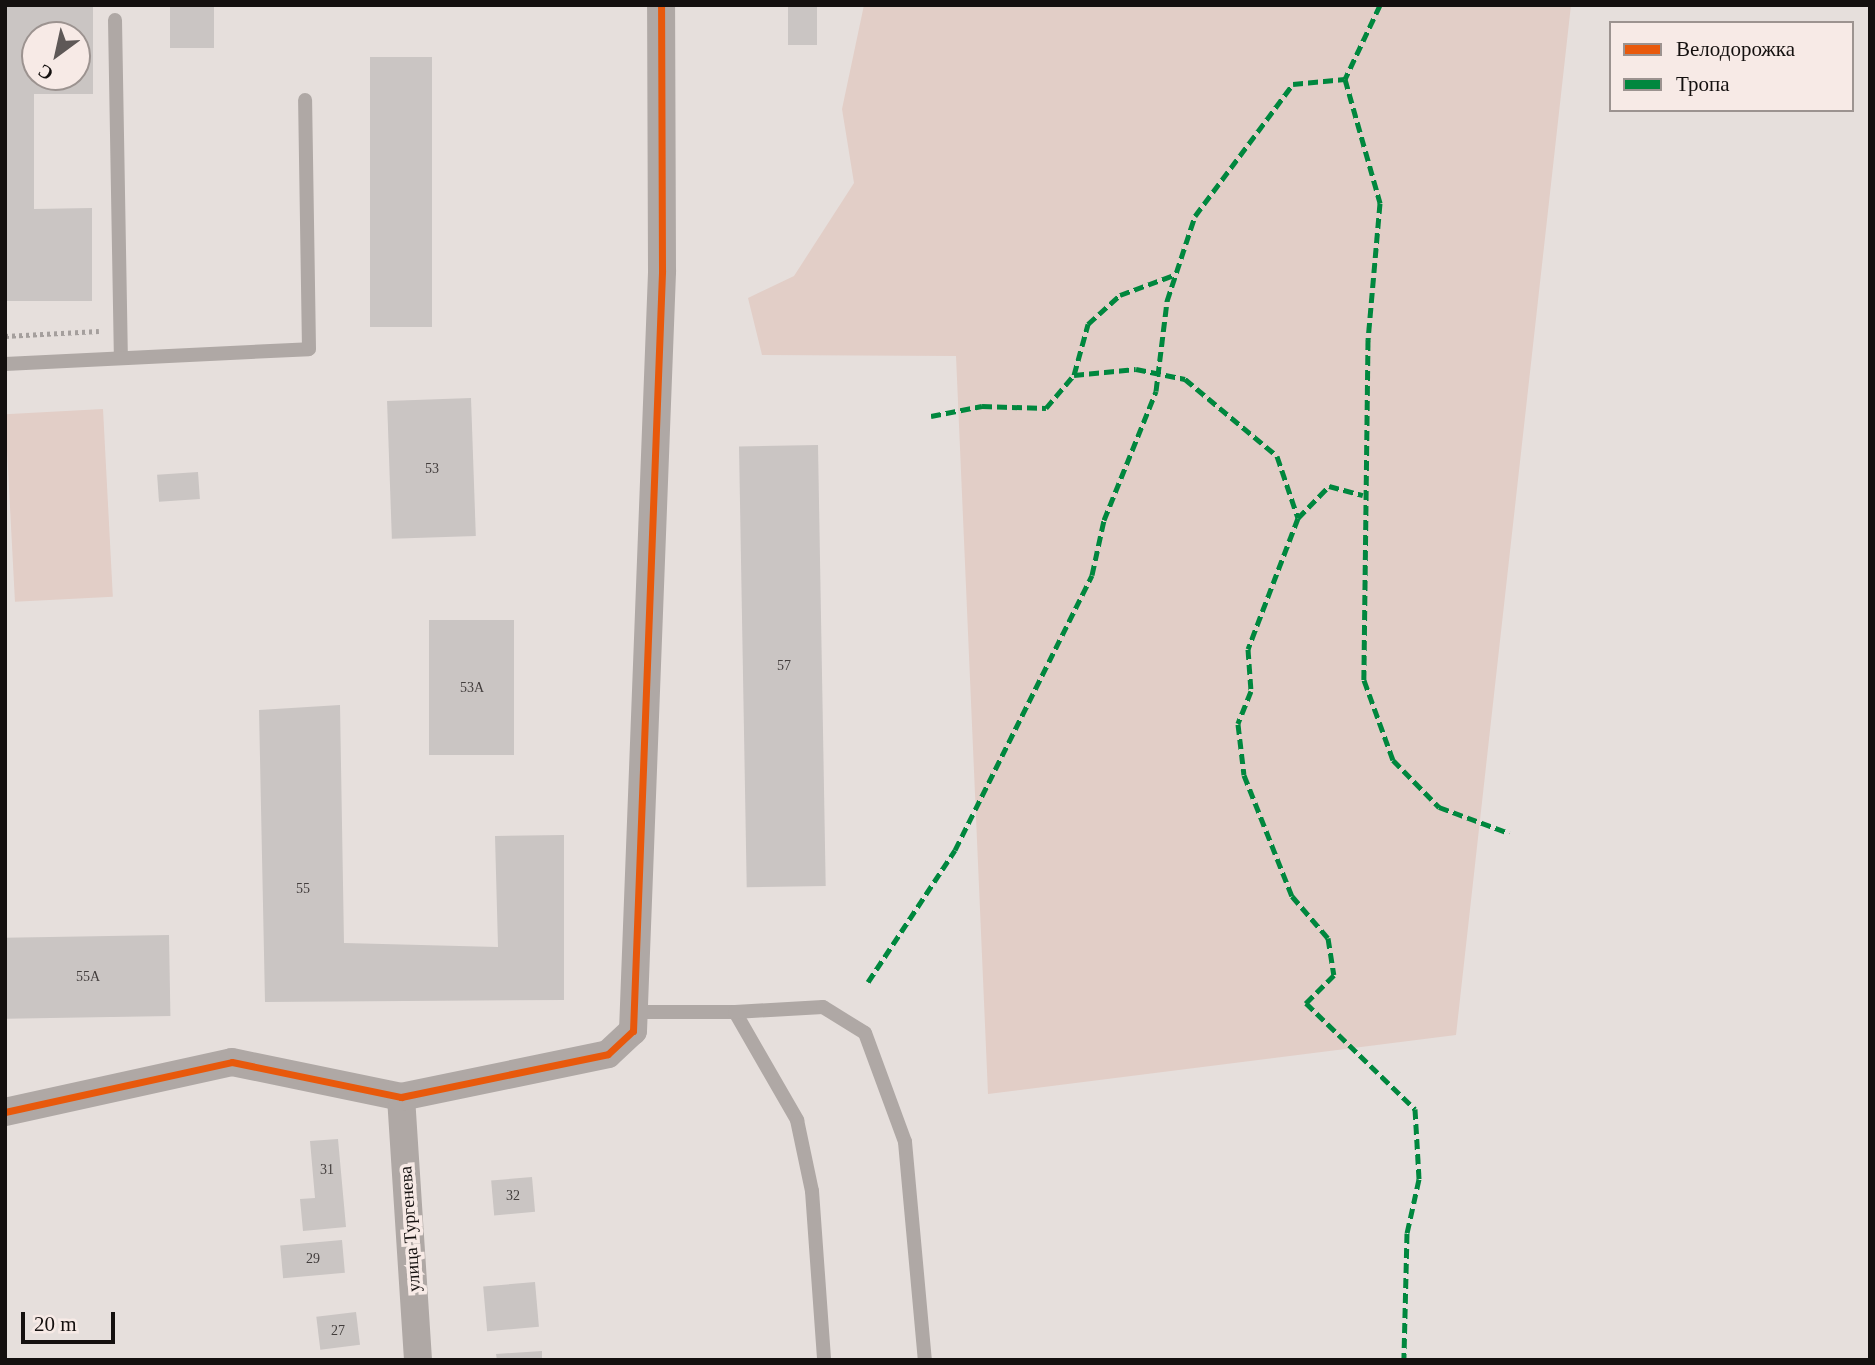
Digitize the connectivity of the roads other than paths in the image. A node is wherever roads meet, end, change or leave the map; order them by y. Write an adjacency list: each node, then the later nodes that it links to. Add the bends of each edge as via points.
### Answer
1 (661, 5): 6 (street, via 662,271)
2 (115, 20): 4 (lane)
3 (305, 100): 4 (lane, via 309,349)
4 (121, 358): 5 (lane)
5 (5, 364)
6 (635, 1012): 7 (lane); 8 (street, via 633,1031 608,1054)
7 (735, 1012): 11 (lane, via 797,1121 812,1191); 12 (lane, via 823,1007 865,1034 905,1142)
8 (401, 1097): 9 (street, via 232,1062); 10 (street, улица Тургенева)
9 (5, 1112)
10 (418, 1360)
11 (824, 1360)
12 (925, 1360)

